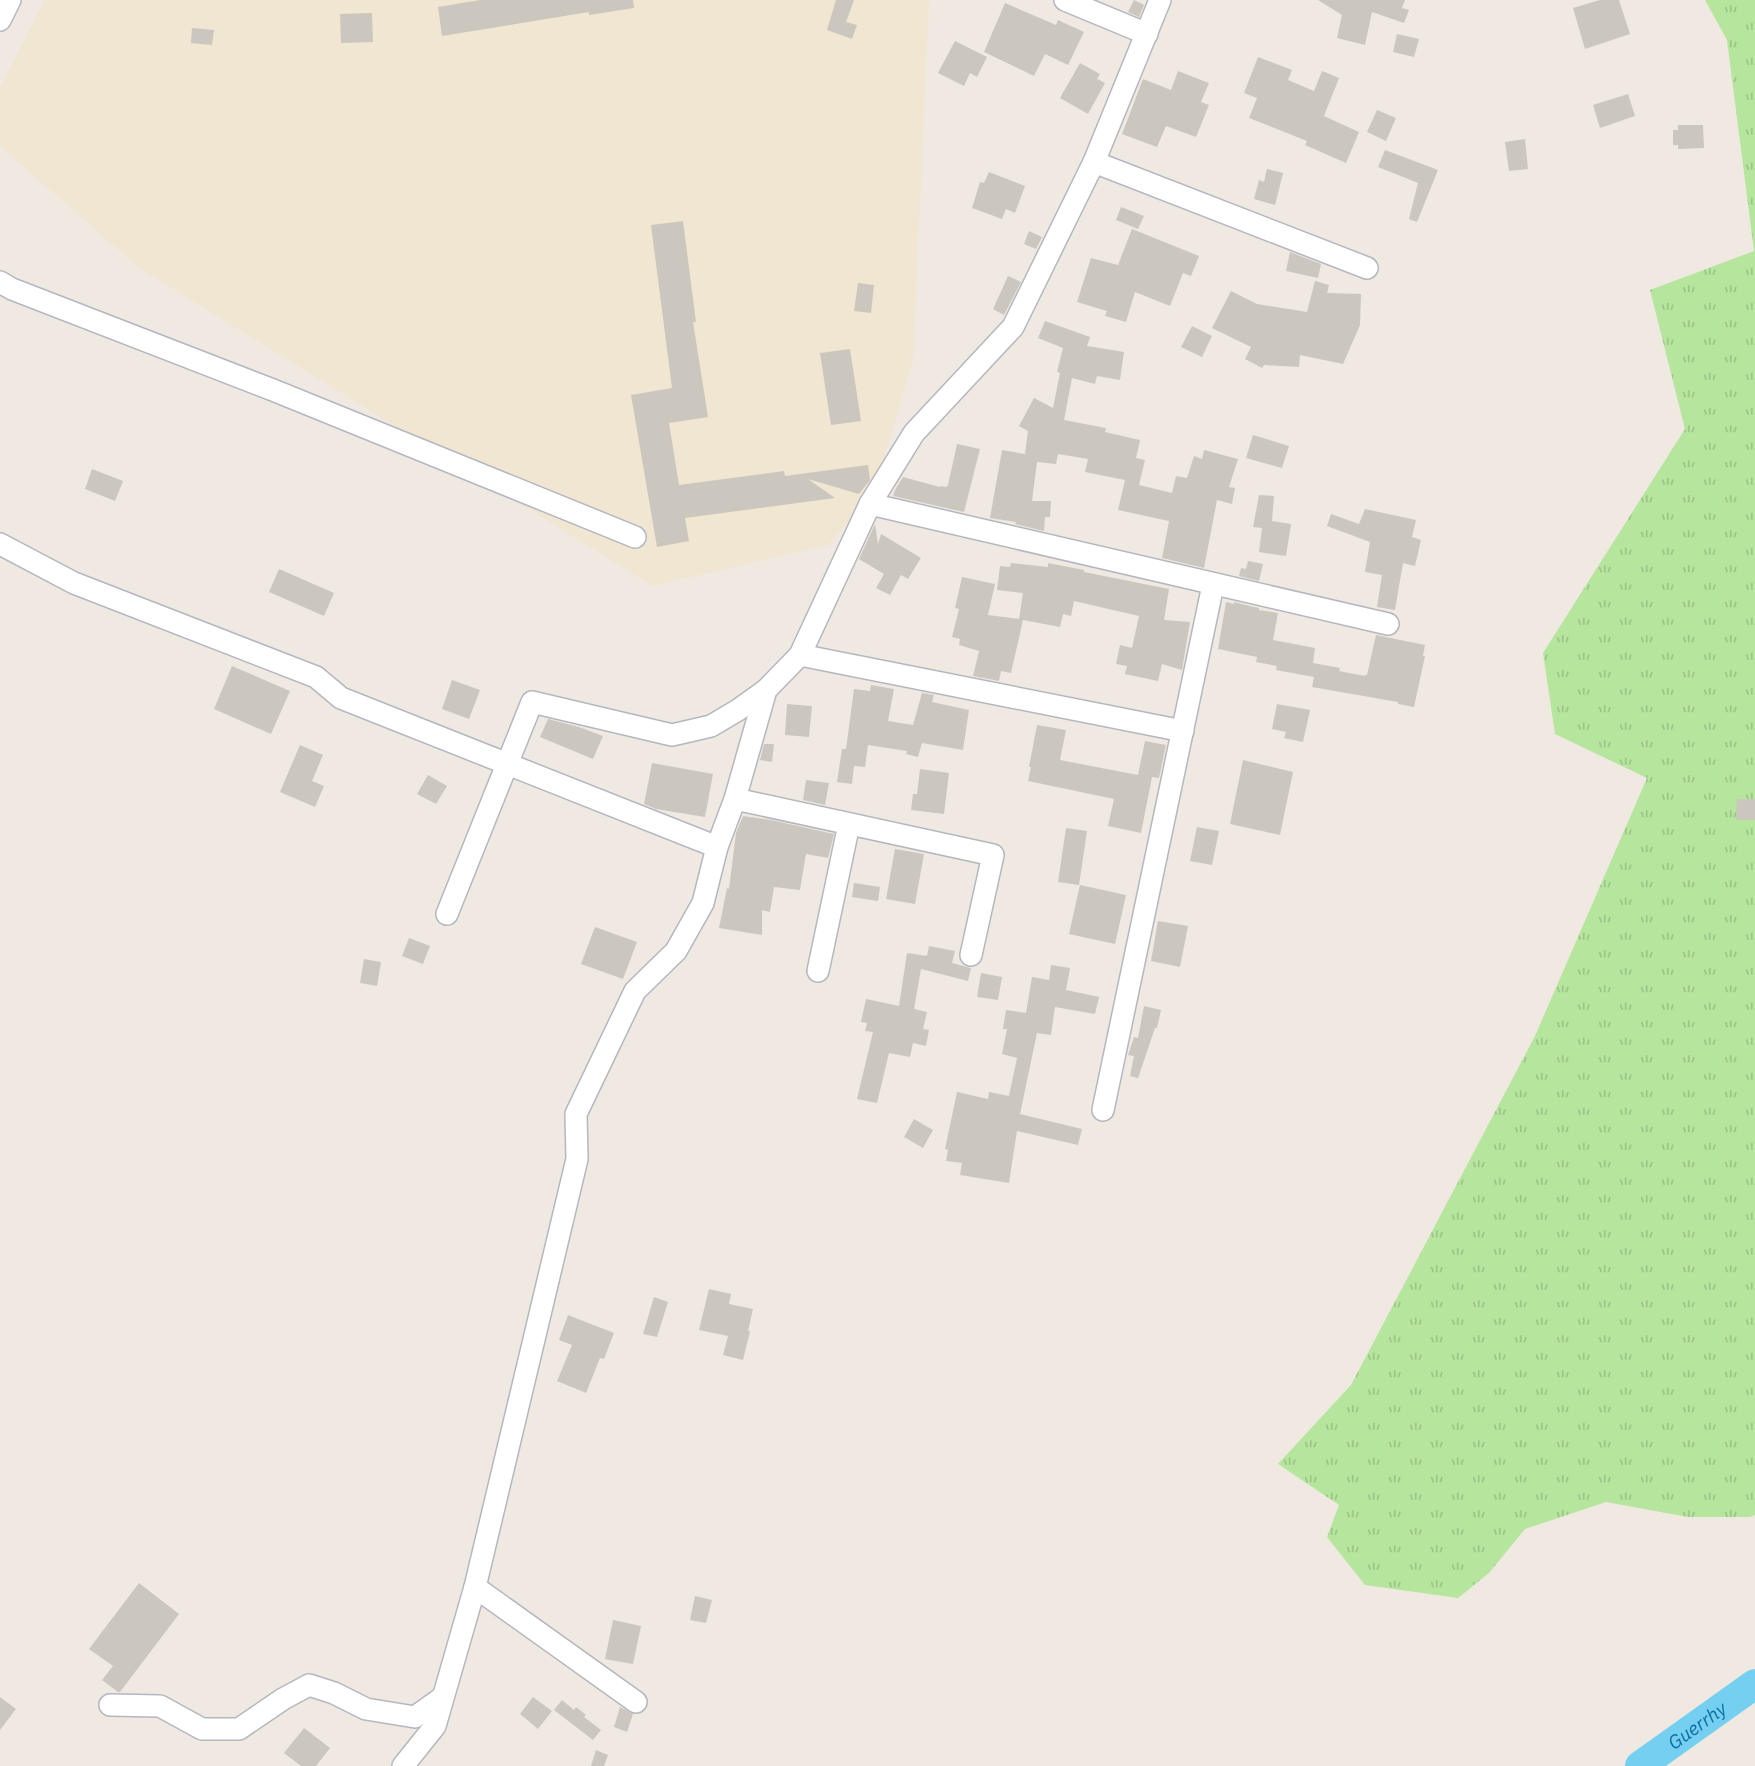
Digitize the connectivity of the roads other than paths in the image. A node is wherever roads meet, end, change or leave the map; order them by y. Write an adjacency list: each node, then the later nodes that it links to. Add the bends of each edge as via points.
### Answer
1 (10, 0): 4 (street)
2 (1065, 0): 5 (street)
3 (1160, 0): 5 (street)
4 (0, 20)
5 (1147, 34): 6 (street)
6 (1094, 162): 7 (street); 9 (street, via 1013,327 914,432)
7 (1367, 268)
8 (0, 282): 10 (street)
9 (870, 504): 12 (street); 14 (street)
10 (635, 537)
11 (0, 544): 17 (street, via 74,583 316,677 341,698)
12 (1213, 584): 13 (street); 16 (street)
13 (1388, 624)
14 (800, 655): 15 (street); 16 (street)
15 (766, 690): 17 (street, via 711,726 672,734 533,702); 18 (street)
16 (1183, 731): 24 (street)
17 (508, 764): 20 (street); 21 (street)
18 (735, 799): 19 (street); 20 (street)
19 (849, 824): 22 (street, via 993,855); 23 (street)
20 (717, 847): 25 (street, via 703,903 676,951 635,991 576,1114 577,1159)
21 (447, 914)
22 (971, 955)
23 (818, 971)
24 (1103, 1110)
25 (475, 1587): 26 (street); 27 (street)
26 (443, 1697): 28 (street, via 415,1717 366,1709 309,1685 239,1729 202,1728 160,1706); 29 (street, via 435,1726)
27 (636, 1702)
28 (110, 1706)
29 (403, 1766)

